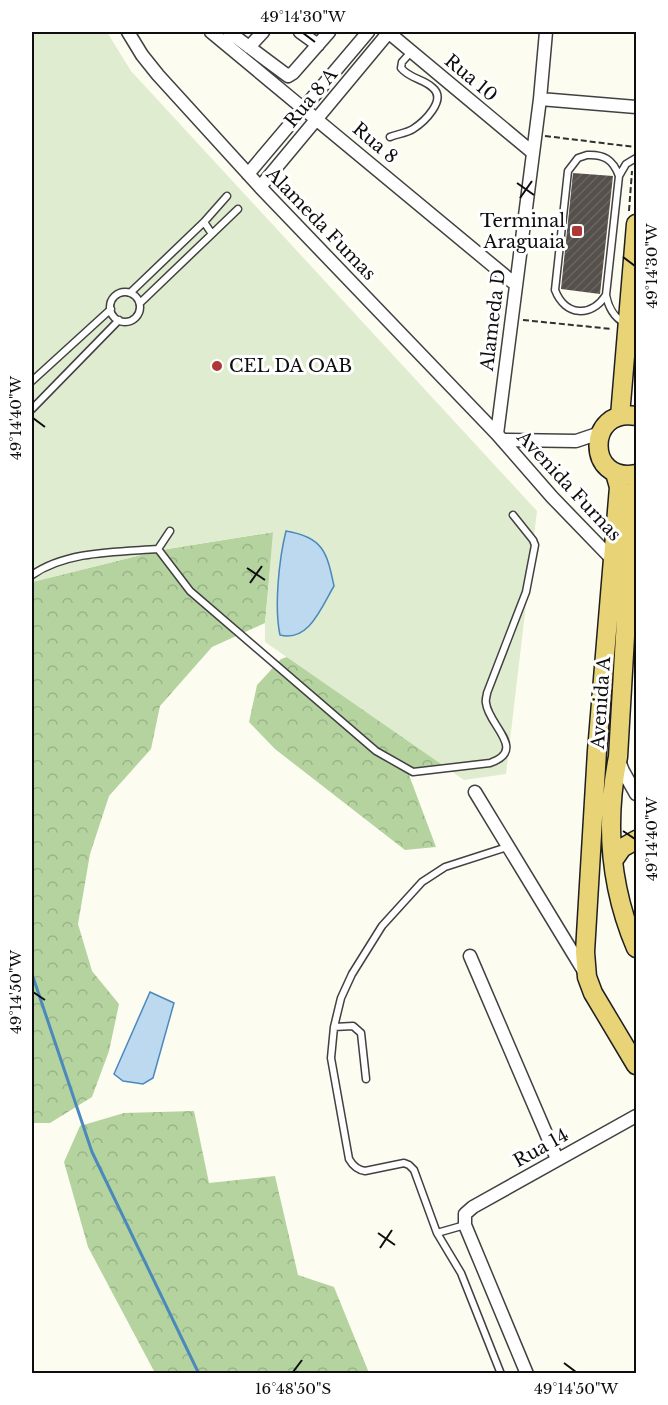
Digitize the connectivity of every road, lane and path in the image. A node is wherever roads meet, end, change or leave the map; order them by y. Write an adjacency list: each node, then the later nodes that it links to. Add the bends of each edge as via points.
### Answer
1 (128, 32): 22 (street, Alameda Fumas, via 158,75)
2 (211, 32): 14 (street, Rua 8)
3 (229, 32): 11 (street)
4 (263, 32): 11 (street)
5 (300, 32): 10 (street)
6 (329, 32): 10 (street)
7 (368, 32): 14 (street, Rua 8 A)
8 (388, 32): 12 (street, Rua 10); 16 (street, Rua 8 A)
9 (546, 32): 13 (street, Alameda D)
10 (318, 45): 11 (street, via 288,76)
11 (249, 47)
12 (411, 51): 18 (lane, via 401,68 434,88 437,101 412,130); 20 (street, Rua 10)
13 (540, 99): 15 (street); 20 (street, Alameda D)
14 (303, 107): 16 (street, Rua 8); 22 (street, Rua 8 A)
15 (636, 107)
16 (318, 118): 24 (street, Rua 8 A); 30 (street, Rua 8)
17 (538, 136): 19 (path)
18 (390, 137)
19 (635, 147)
20 (532, 152): 30 (street, Alameda D)
21 (636, 158): 23 (lane, via 626,164)
22 (248, 174): 24 (street, Alameda Fumas)
23 (619, 176): 32 (lane); 32 (lane, via 610,161 586,154 572,164 566,183 555,290 563,305 579,311 595,307)
24 (260, 187): 41 (street, Alameda Fumas)
25 (227, 196): 27 (lane)
26 (238, 209): 29 (lane)
27 (204, 222): 29 (lane); 31 (lane)
28 (636, 224): 37 (main road)
29 (212, 234): 33 (lane)
30 (515, 284): 41 (street, Alameda D)
31 (130, 293): 33 (lane); 34 (lane, via 116,296)
32 (606, 295): 37 (lane)
33 (140, 303): 36 (lane, via 133,320)
34 (111, 309): 36 (lane); 38 (lane)
35 (520, 319): 37 (path)
36 (119, 320): 39 (lane)
37 (623, 327): 40 (main road)
38 (32, 381)
39 (32, 409)
40 (628, 416): 42 (main road, via 612,420)
41 (500, 437): 42 (street); 49 (street, Avenida Furnas)
42 (599, 442): 43 (main road, via 602,460)
43 (615, 473): 44 (main road); 49 (main road, Avenida A, via 619,487)
44 (636, 474)
45 (636, 488): 51 (main road, Avenida A)
46 (513, 515): 48 (lane, via 535,545 526,592 485,703 505,740 505,754 490,764 413,772 376,751 190,591)
47 (170, 531): 48 (lane)
48 (158, 549): 50 (lane, via 90,554 44,567)
49 (612, 559): 51 (street, Avenida Furnas); 60 (main road, Avenida A)
50 (32, 575)
51 (631, 603): 52 (main road, Avenida A)
52 (618, 757): 54 (street, Avenida A); 57 (main road, via 612,789)
53 (475, 792): 56 (street)
54 (636, 794)
55 (636, 840): 57 (main road, via 622,848)
56 (510, 846): 58 (street); 63 (lane, via 444,867 422,882 382,926 352,974)
57 (613, 861): 59 (main road, via 621,908)
58 (559, 933): 60 (street); 62 (street)
59 (636, 948)
60 (585, 952): 62 (main road, Avenida A)
61 (470, 956): 67 (street)
62 (587, 977): 64 (main road)
63 (334, 1027): 65 (lane, via 353,1026 361,1033); 69 (lane, via 331,1058 349,1159 365,1171 410,1165)
64 (636, 1065)
65 (366, 1079)
66 (636, 1116): 67 (street, Rua 14)
67 (556, 1159): 68 (street, Rua 14, via 473,1206)
68 (465, 1219): 69 (lane); 71 (street)
69 (437, 1233): 70 (lane, via 461,1273)
70 (501, 1374)
71 (527, 1374)

